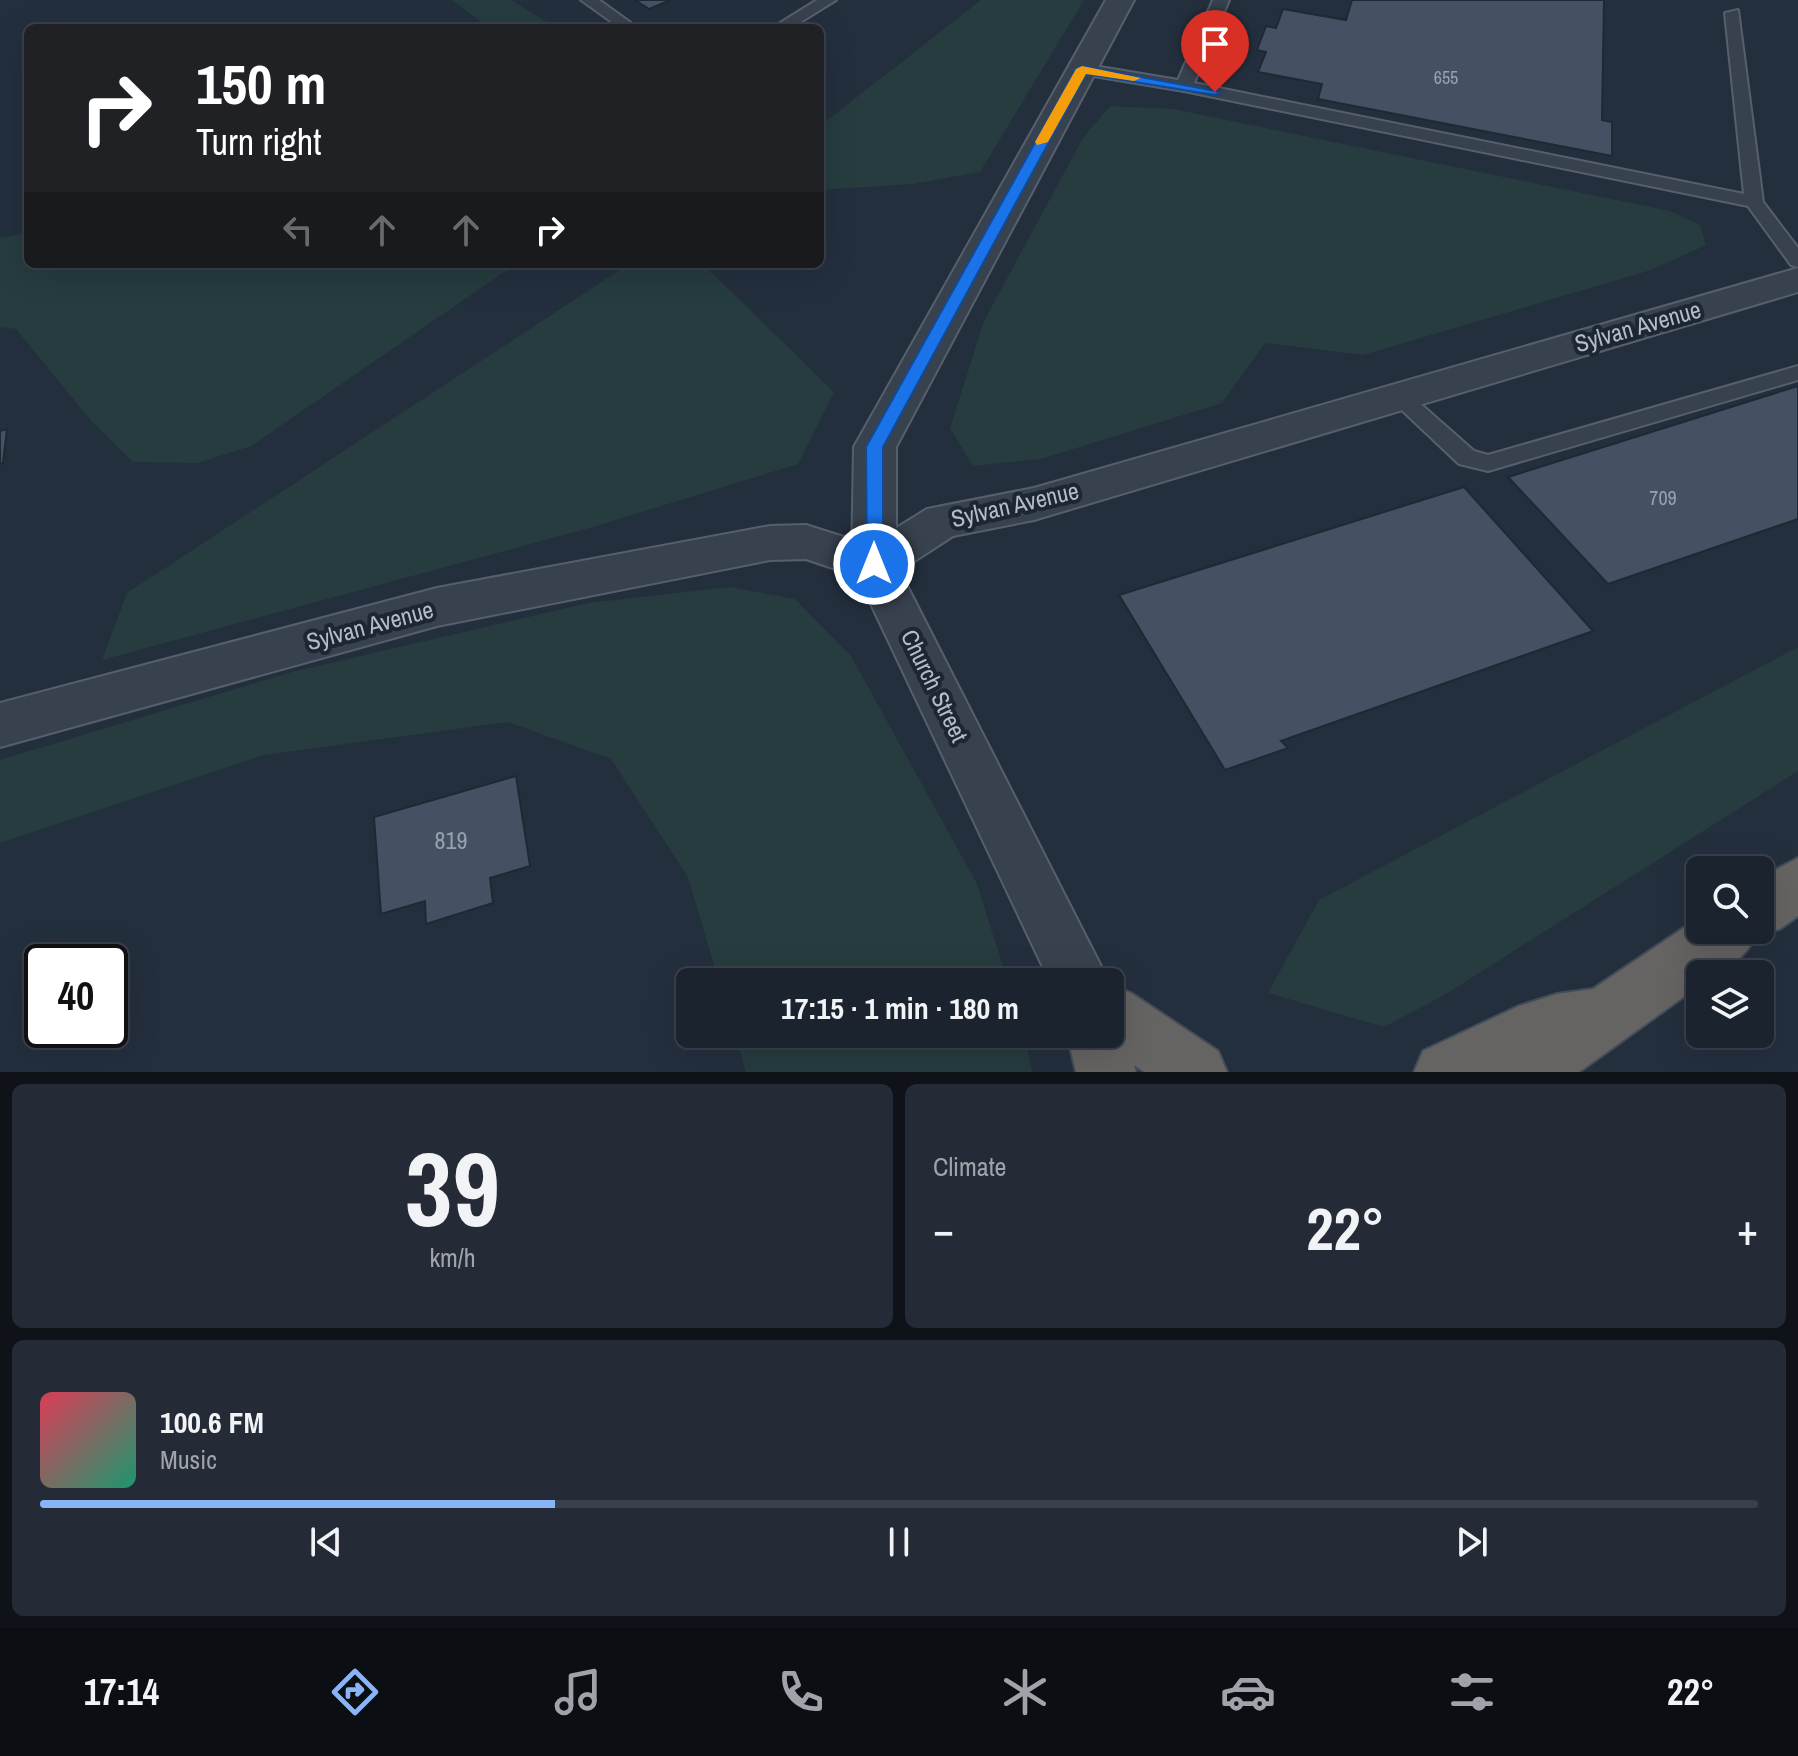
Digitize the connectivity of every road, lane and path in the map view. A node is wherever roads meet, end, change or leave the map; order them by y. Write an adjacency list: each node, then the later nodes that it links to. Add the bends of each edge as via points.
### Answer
1 (589, 0): 6 (lane)
2 (828, 0): 7 (lane)
3 (1120, 0): 8 (street, Church Street)
4 (1221, 0): 9 (lane)
5 (1733, 13): 10 (lane)
6 (624, 24)
7 (787, 24)
8 (1082, 69): 9 (lane); 15 (street, Church Street, via 875,447)
9 (1184, 86): 10 (lane)
10 (1754, 202): 11 (lane)
11 (1798, 261)
12 (1798, 280): 14 (street, Sylvan Avenue)
13 (1798, 373): 14 (lane, via 1488,463 1467,458)
14 (1399, 397): 15 (street, Sylvan Avenue, via 1034,504 942,521)
15 (874, 564): 16 (street, Sylvan Avenue, via 806,542 770,543 437,607); 20 (street, Church Street)
16 (0, 725)
17 (1798, 884): 18 (highway)
18 (1774, 900)
19 (1710, 944): 21 (highway)
20 (1073, 968)
21 (1602, 1018): 28 (highway, via 1563,1019 1526,1029); 29 (highway)
22 (1124, 1023): 27 (highway)
23 (1100, 1048): 25 (highway)
24 (1113, 1048): 26 (street)
25 (1106, 1072)
26 (1124, 1072)
27 (1197, 1072)
28 (1444, 1072)
29 (1530, 1072)

